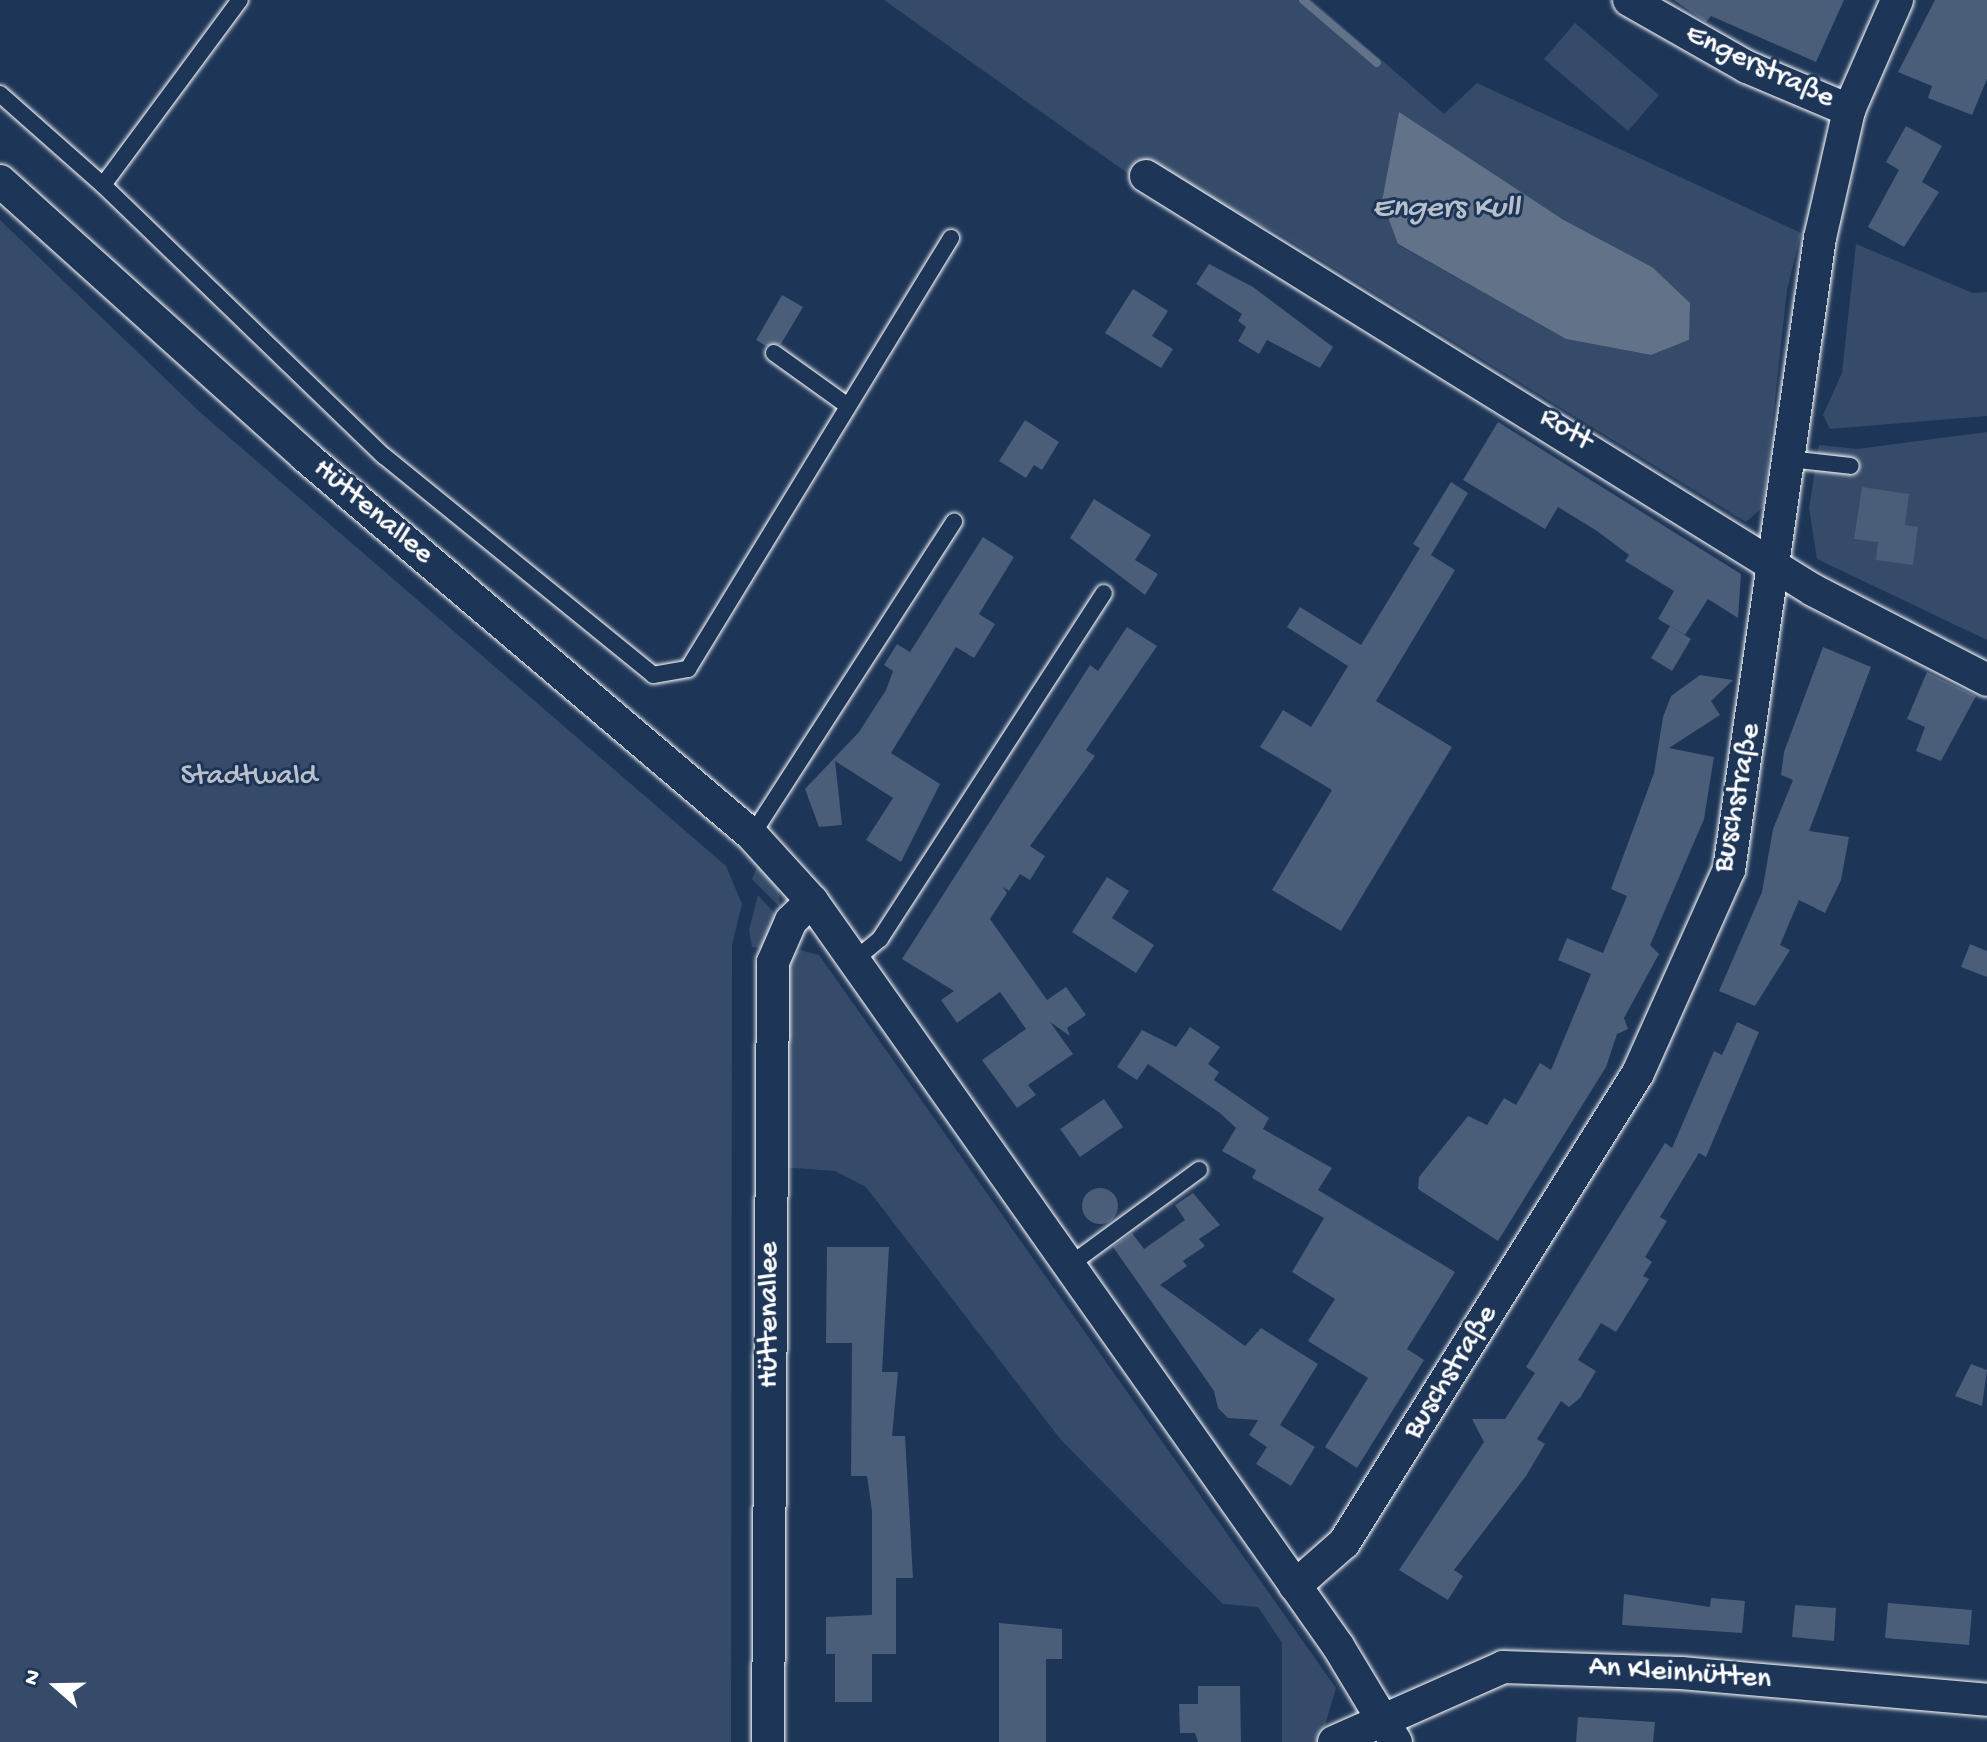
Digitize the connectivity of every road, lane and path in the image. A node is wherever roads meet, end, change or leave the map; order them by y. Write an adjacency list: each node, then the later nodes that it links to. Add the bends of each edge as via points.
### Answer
1 (240, 0): 8 (lane)
2 (1629, 0): 5 (street, Engerstraße, via 1747,67)
3 (1897, 0): 5 (street, Buschstraße)
4 (0, 94): 8 (lane)
5 (1849, 110): 12 (street, Buschstraße, via 1820,238)
6 (1146, 176): 15 (street, Rott)
7 (0, 181): 18 (street, Hüttenallee, via 305,456)
8 (103, 185): 11 (lane, via 384,456 653,675 688,669)
9 (951, 238): 11 (lane)
10 (774, 353): 11 (lane)
11 (848, 406)
12 (1789, 459): 13 (lane); 15 (street, Buschstraße)
13 (1851, 466)
14 (954, 522): 18 (lane)
15 (1777, 563): 17 (street, Rott, via 1813,590); 23 (street, Buschstraße, via 1729,870 1677,997 1629,1087 1352,1530)
16 (1104, 593): 20 (lane, via 880,939)
17 (1987, 680)
18 (752, 835): 19 (street, Hüttenallee)
19 (812, 901): 20 (street, Hüttenallee); 26 (street, Hüttenallee, via 791,921 773,962)
20 (856, 959): 22 (street, Hüttenallee)
21 (1199, 1170): 22 (lane)
22 (1071, 1264): 23 (street, Hüttenallee)
23 (1295, 1586): 25 (street, Hüttenallee)
24 (1987, 1700): 25 (street, An Kleinhütten, via 1681,1673 1503,1667)
25 (1389, 1730): 27 (street, An Kleinhütten)
26 (768, 1742)
27 (1334, 1742)

